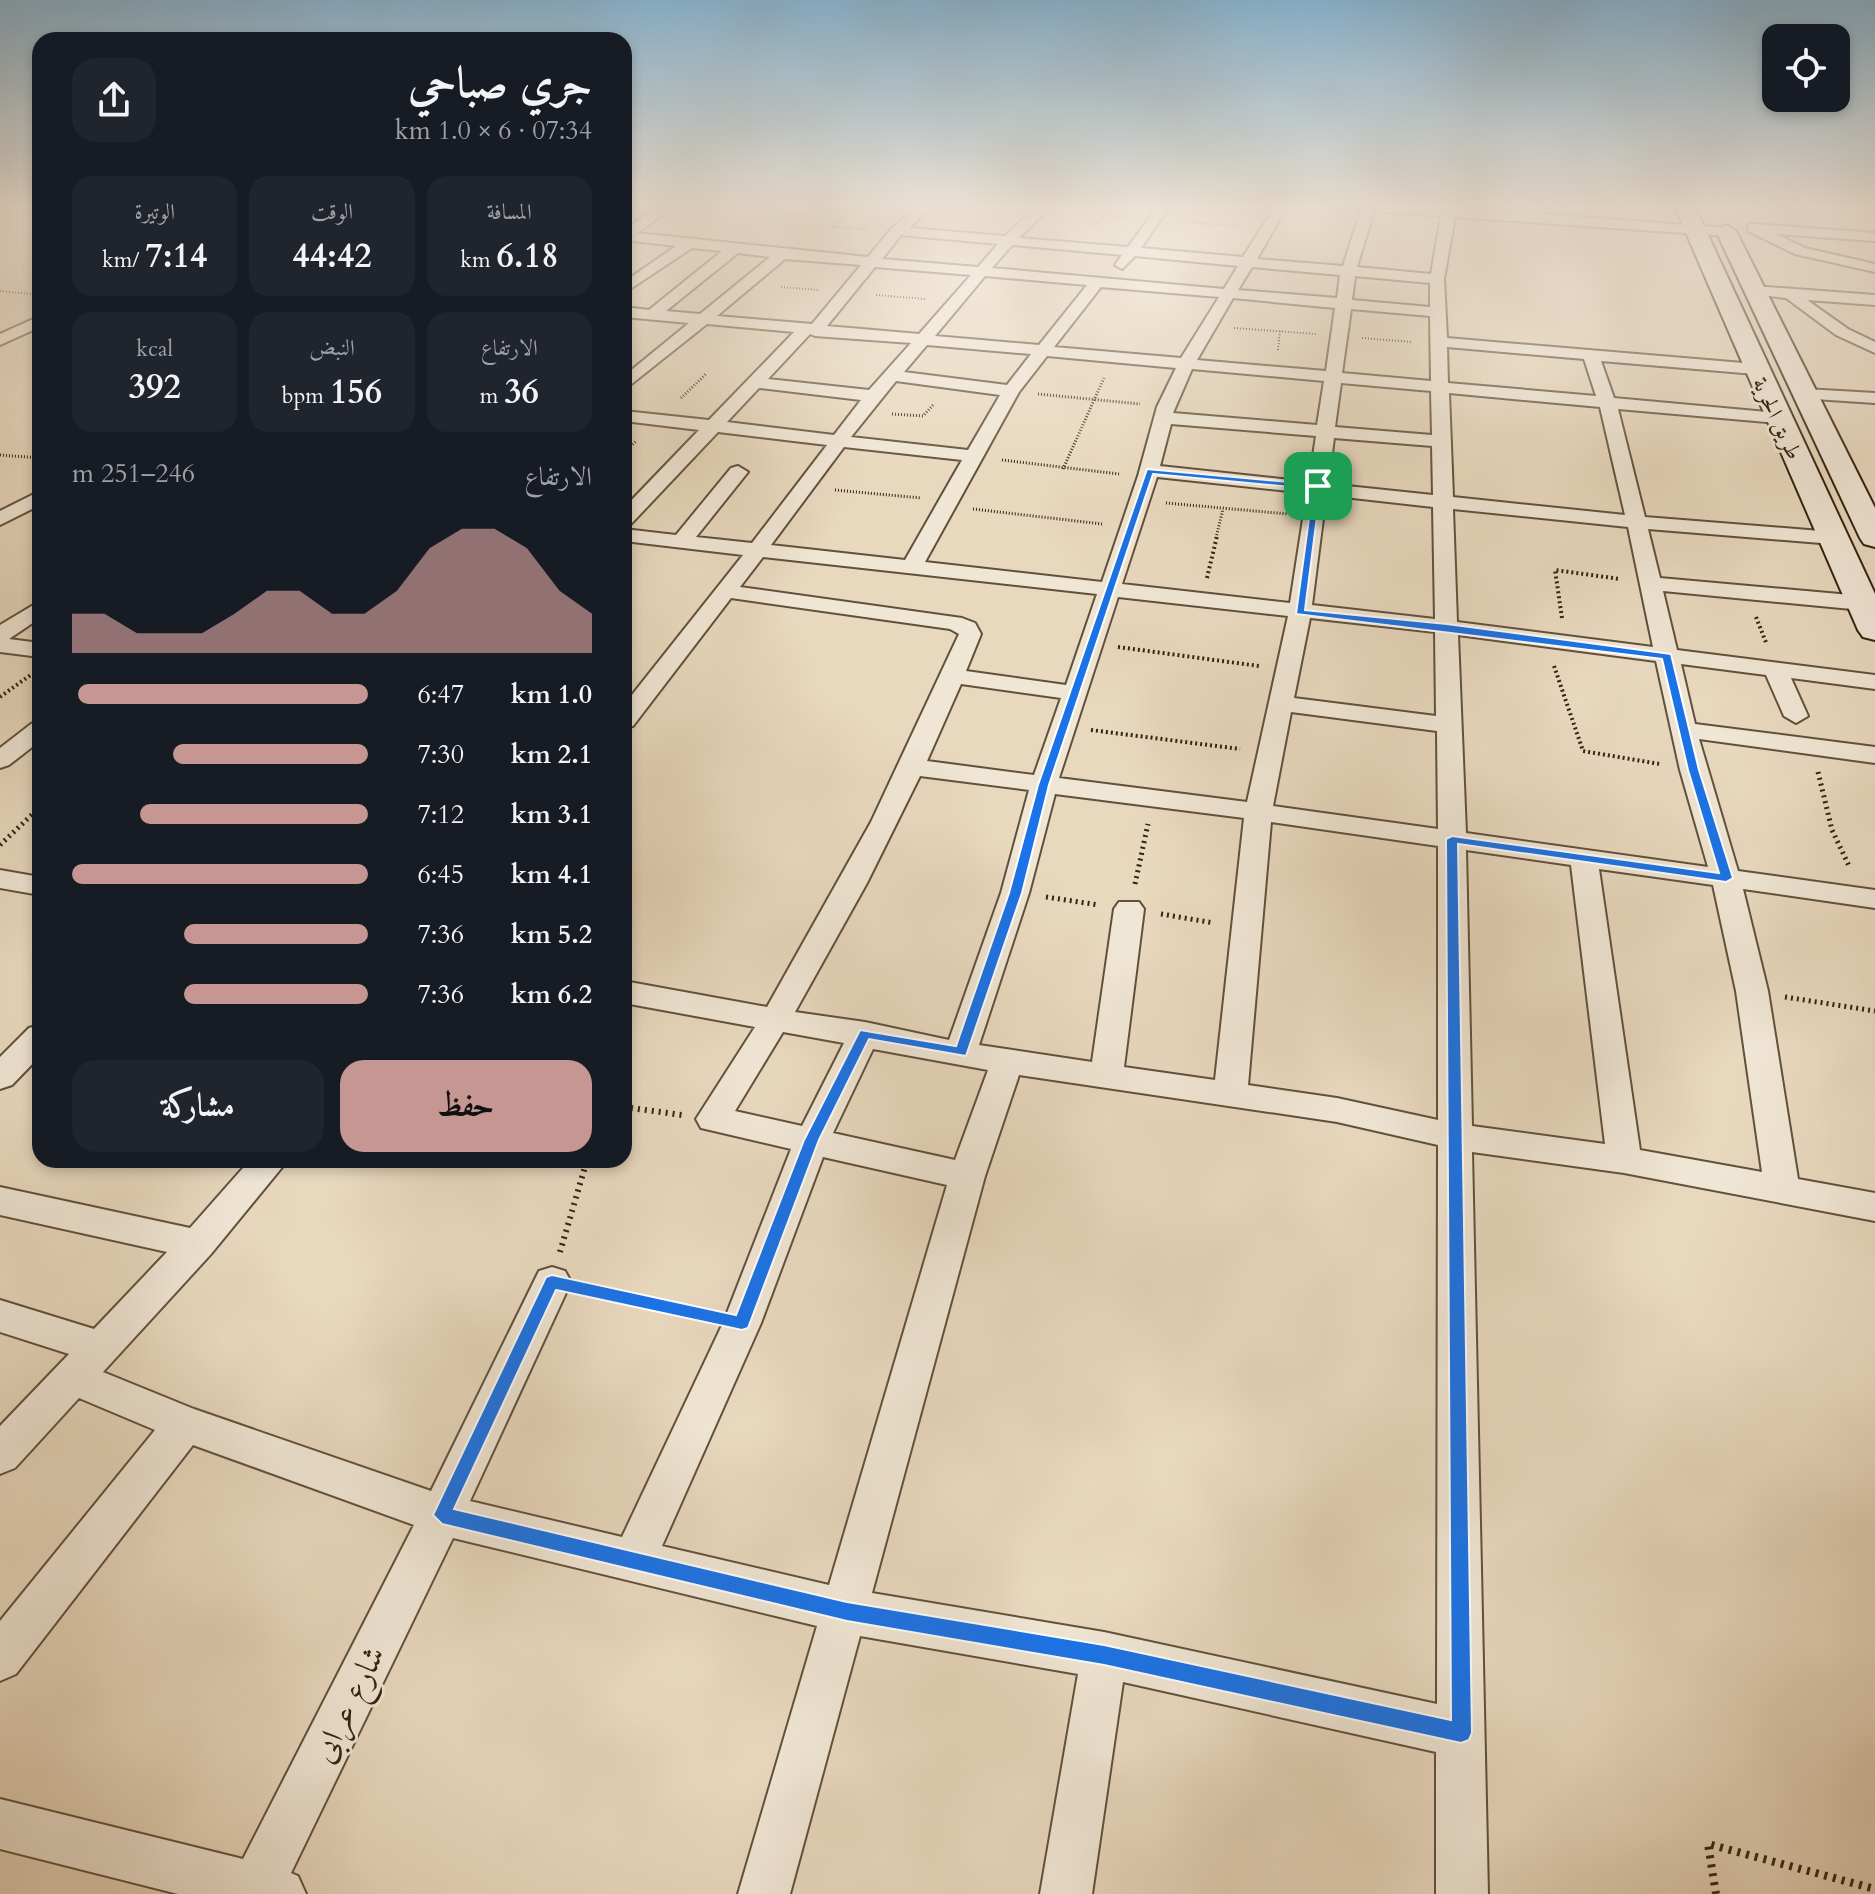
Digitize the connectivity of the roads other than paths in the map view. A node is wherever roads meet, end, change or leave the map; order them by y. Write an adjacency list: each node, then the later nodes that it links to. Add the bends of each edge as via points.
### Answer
1 (679, 293): 18 (street)
2 (734, 293): 19 (street)
3 (846, 293): 21 (street)
4 (962, 293): 23 (street)
5 (1093, 293): 26 (street)
6 (1224, 293): 12 (street)
7 (1346, 293): 15 (street)
8 (1437, 293): 16 (street)
9 (1720, 293): 33 (main road, طريق الحرية)
10 (1755, 293): 37 (main road, طريق الحرية)
11 (1783, 293): 13 (street)
12 (1230, 294): 15 (street); 28 (street)
13 (1790, 294): 14 (street); 25 (street, via 1842,332)
14 (1875, 300)
15 (1345, 304): 16 (street); 32 (street)
16 (1438, 312): 24 (street)
17 (632, 313): 18 (street)
18 (652, 315): 19 (street)
19 (702, 321): 21 (street); 31 (street)
20 (32, 325): 22 (street)
21 (809, 331): 23 (street); 34 (street)
22 (0, 340)
23 (921, 340): 26 (street); 30 (street)
24 (1440, 343): 27 (street); 35 (street)
25 (1875, 348)
26 (1042, 349): 28 (street); 36 (street)
27 (1591, 355): 29 (street); 41 (street, via 1604,375)
28 (1187, 362): 32 (street); 42 (street)
29 (1676, 363): 33 (street); 39 (street)
30 (895, 376): 36 (street); 38 (street)
31 (632, 378)
32 (1335, 378): 35 (street); 46 (street)
33 (1757, 382): 45 (main road, طريق الحرية)
34 (758, 383): 38 (street); 44 (street)
35 (1441, 388): 41 (street); 48 (street)
36 (1011, 391): 49 (street)
37 (1805, 394): 40 (street); 58 (main road, طريق الحرية)
38 (875, 396): 47 (street)
39 (1687, 397): 41 (street); 45 (street)
40 (1875, 398)
41 (1609, 402): 57 (street, via 1622,423)
42 (1164, 412): 46 (street); 51 (street)
43 (632, 417): 44 (street)
44 (717, 426): 47 (street); 55 (street)
45 (1779, 431): 60 (main road, طريق الحرية)
46 (1325, 432): 48 (street); 52 (street)
47 (840, 440): 49 (street); 62 (street)
48 (1443, 441): 54 (street)
49 (973, 456): 63 (street)
50 (738, 472): 61 (street)
51 (1149, 474): 52 (street); 65 (street)
52 (1318, 486): 54 (street); 68 (street)
53 (32, 501): 56 (street)
54 (1443, 501): 57 (street); 70 (street)
55 (632, 512)
56 (0, 519)
57 (1634, 522): 60 (street); 64 (street)
58 (1873, 529)
59 (632, 536): 61 (street)
60 (1833, 538): 67 (main road, طريق الحرية)
61 (683, 540): 62 (street)
62 (756, 549): 63 (street); 66 (street)
63 (912, 566): 65 (street)
64 (1648, 583): 67 (street); 74 (street)
65 (1110, 589): 68 (street); 79 (street)
66 (724, 591): 77 (street, via 960,625 970,634); 81 (street)
67 (1862, 603): 71 (main road, طريق الحرية)
68 (1300, 612): 70 (street); 80 (street)
69 (32, 613): 72 (street)
70 (1447, 627): 74 (street); 83 (street)
71 (1875, 630)
72 (0, 635)
73 (0, 645): 75 (street)
74 (1667, 656): 76 (street); 84 (street)
75 (32, 658)
76 (1775, 668): 78 (street); 82 (street)
77 (953, 676): 79 (street); 88 (street)
78 (1875, 682)
79 (1074, 693): 89 (street)
80 (1279, 703): 83 (street); 90 (street)
81 (632, 711)
82 (1796, 716)
83 (1446, 725): 91 (street)
84 (1685, 730): 86 (street); 93 (street)
85 (32, 735): 87 (street)
86 (1875, 755)
87 (0, 760)
88 (911, 767): 89 (street); 99 (street)
89 (1044, 785): 90 (street); 101 (street, via 1015,893)
90 (1258, 812): 91 (street); 104 (street)
91 (1452, 839): 92 (street); 105 (street)
92 (1584, 859): 93 (street); 107 (street)
93 (1726, 878): 96 (street); 110 (street, via 1752,991)
94 (0, 879): 95 (street)
95 (32, 885)
96 (1869, 898)
97 (1129, 909): 103 (street)
98 (632, 993): 99 (street)
99 (778, 1019): 100 (street); 106 (street, via 713,1119)
100 (865, 1033): 101 (street); 106 (street)
101 (961, 1052): 102 (street)
102 (1007, 1062): 103 (street); 109 (street)
103 (1106, 1077): 104 (street)
104 (1230, 1097): 105 (street, via 1337,1110)
105 (1454, 1136): 107 (street); 125 (street)
106 (812, 1140): 109 (street); 121 (street, via 742,1323)
107 (1624, 1160): 110 (street)
108 (264, 1168): 113 (street)
109 (967, 1176): 122 (street)
110 (1782, 1190): 112 (street)
111 (0, 1201): 113 (street)
112 (1875, 1207)
113 (198, 1244): 116 (street)
114 (552, 1282): 120 (street, شارع عرابى)
115 (0, 1316): 116 (street)
116 (102, 1348): 117 (street)
117 (75, 1378): 118 (street); 119 (street)
118 (185, 1424): 120 (street); 124 (street)
119 (0, 1455)
120 (442, 1515): 121 (street); 127 (street, شارع عرابى)
121 (633, 1562): 122 (street)
122 (847, 1611): 123 (street); 128 (street)
123 (1104, 1655): 125 (street); 129 (street)
124 (0, 1658)
125 (1461, 1733): 130 (street)
126 (0, 1824): 127 (street)
127 (263, 1892)
128 (764, 1894)
129 (1066, 1894)
130 (1462, 1894)

